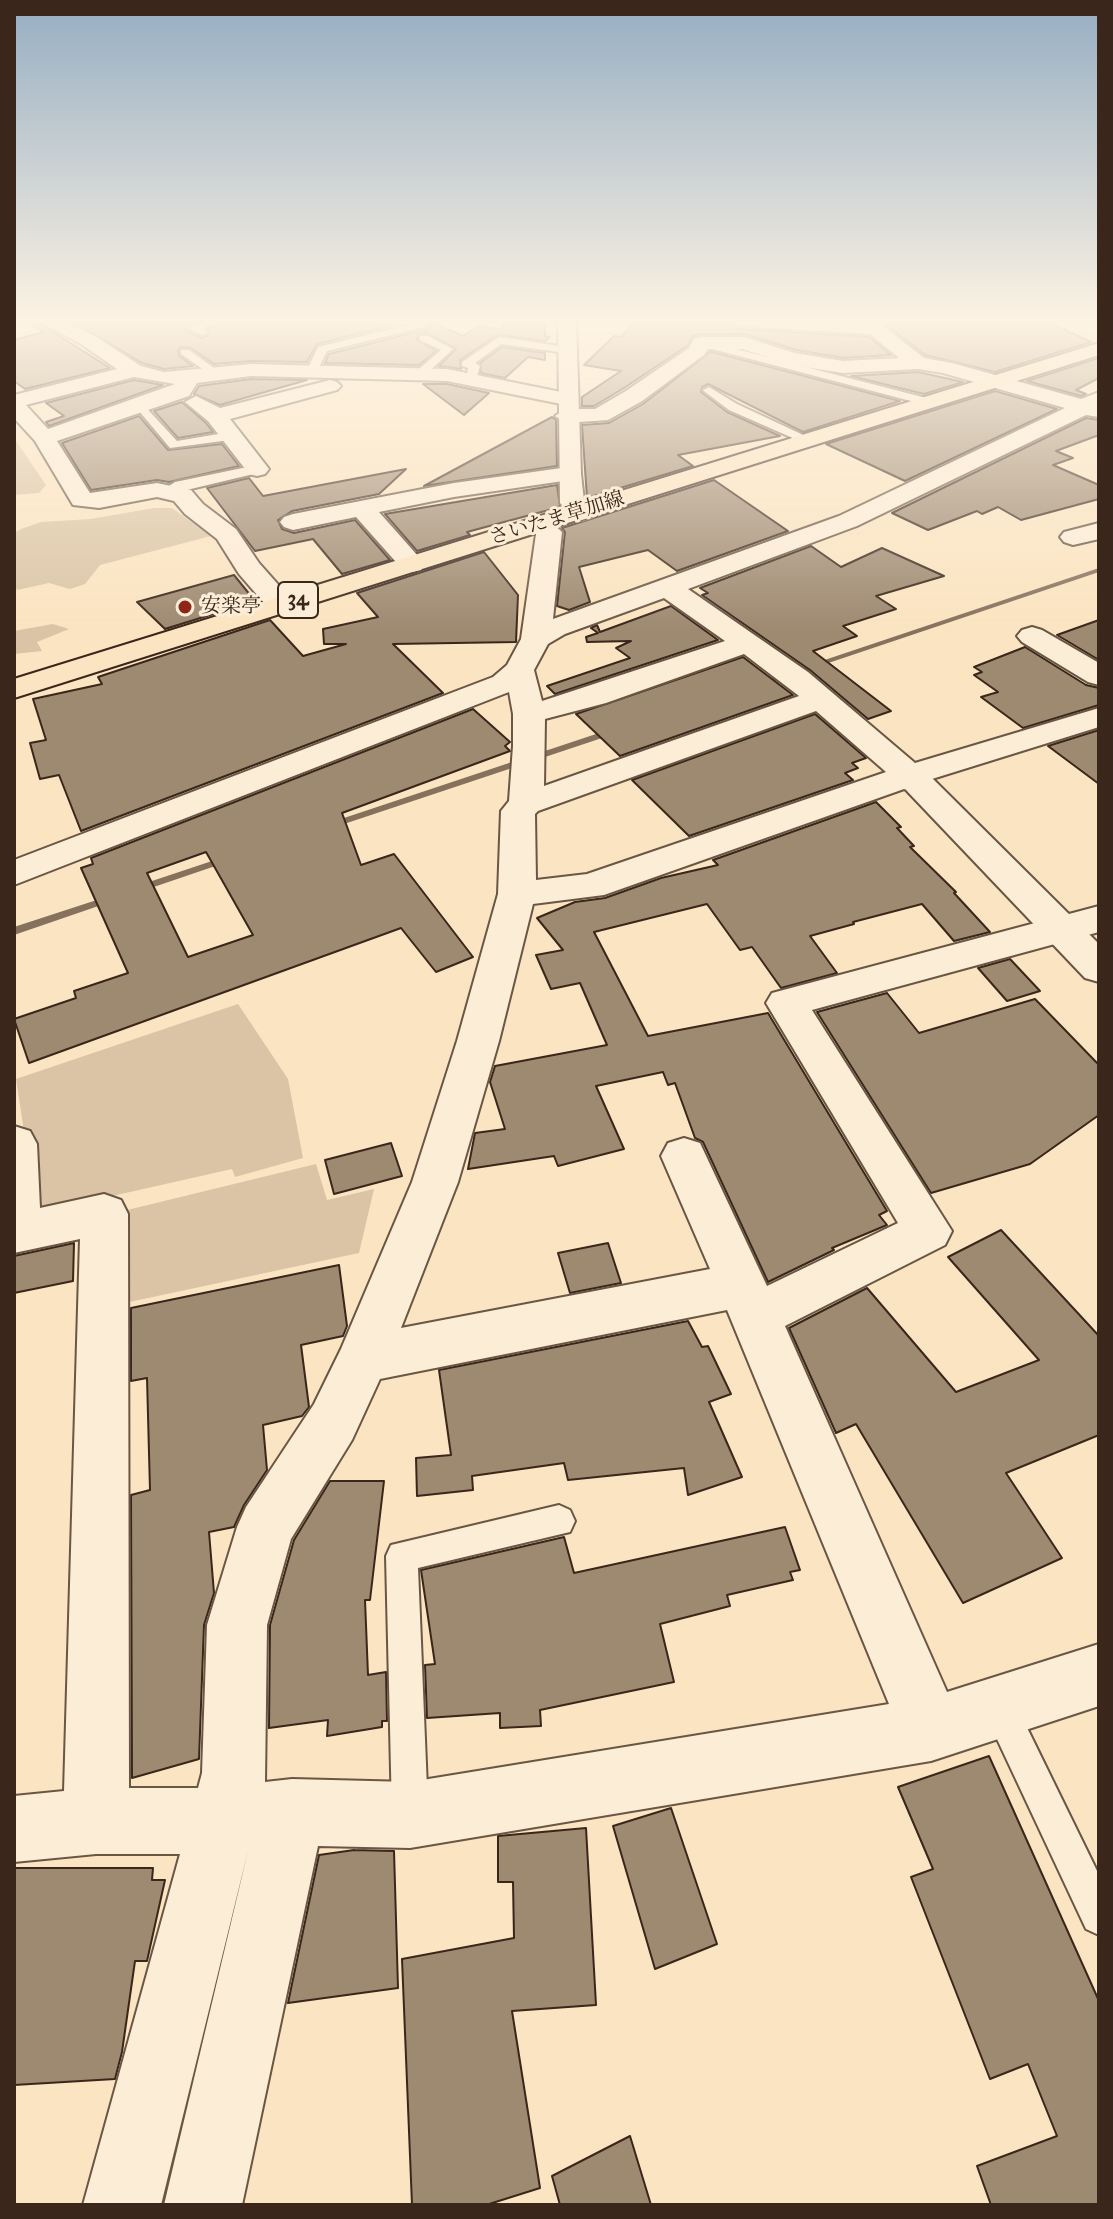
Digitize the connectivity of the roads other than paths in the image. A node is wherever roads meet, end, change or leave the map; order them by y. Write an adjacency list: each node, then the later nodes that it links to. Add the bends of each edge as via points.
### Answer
1 (32, 424): 10 (street)
2 (86, 424): 10 (street)
3 (156, 424): 9 (lane, via 174,445)
4 (221, 424): 9 (street)
5 (567, 424): 13 (street)
6 (771, 424): 11 (lane)
7 (861, 424): 11 (main road, さいたま草加線 / 34)
8 (1055, 424): 22 (street, via 848,521)
9 (230, 436): 12 (street)
10 (44, 438): 14 (street, via 82,500)
11 (808, 440): 16 (main road, さいたま草加線 / 34)
12 (257, 469): 14 (lane)
13 (569, 474): 15 (street); 16 (street, via 572,503)
14 (170, 490): 23 (street, via 227,534)
15 (361, 508): 17 (street); 21 (street)
16 (582, 512): 18 (main road, さいたま草加線 / 34)
17 (293, 522)
18 (540, 525): 21 (main road, さいたま草加線 / 34); 25 (street, via 549,532)
19 (1099, 531): 20 (street)
20 (1073, 537)
21 (412, 564): 23 (main road, さいたま草加線 / 34)
22 (666, 586): 25 (street); 26 (street)
23 (281, 605): 30 (main road, さいたま草加線 / 34)
24 (1032, 636): 28 (street)
25 (536, 639): 27 (street)
26 (747, 643): 29 (street); 32 (street, via 595,696)
27 (519, 670): 32 (street); 34 (street, via 504,683)
28 (1099, 676)
29 (799, 681): 32 (street); 33 (street)
30 (14, 689)
31 (1091, 728): 33 (street)
32 (528, 759): 35 (street, via 518,811)
33 (915, 780): 35 (street, via 591,886); 36 (street)
34 (14, 873)
35 (517, 894): 42 (street, via 435,1182)
36 (1080, 925): 37 (street); 41 (street, via 786,1003 928,1231)
37 (1099, 968)
38 (14, 1144): 40 (street)
39 (684, 1156): 41 (street)
40 (16, 1233): 49 (street, via 104,1214)
41 (749, 1300): 42 (street); 46 (street)
42 (363, 1359): 50 (street, via 333,1422 266,1527 237,1625 235,1773)
43 (559, 1521): 48 (lane, via 402,1556)
44 (1099, 1675): 45 (street)
45 (999, 1707): 46 (street); 52 (lane)
46 (931, 1729): 48 (street)
47 (292, 1812): 48 (street); 50 (street); 54 (street)
48 (410, 1815)
49 (96, 1821): 50 (street); 51 (street)
50 (220, 1821): 53 (street)
51 (14, 1829)
52 (1099, 1916)
53 (122, 2205)
54 (203, 2205)

